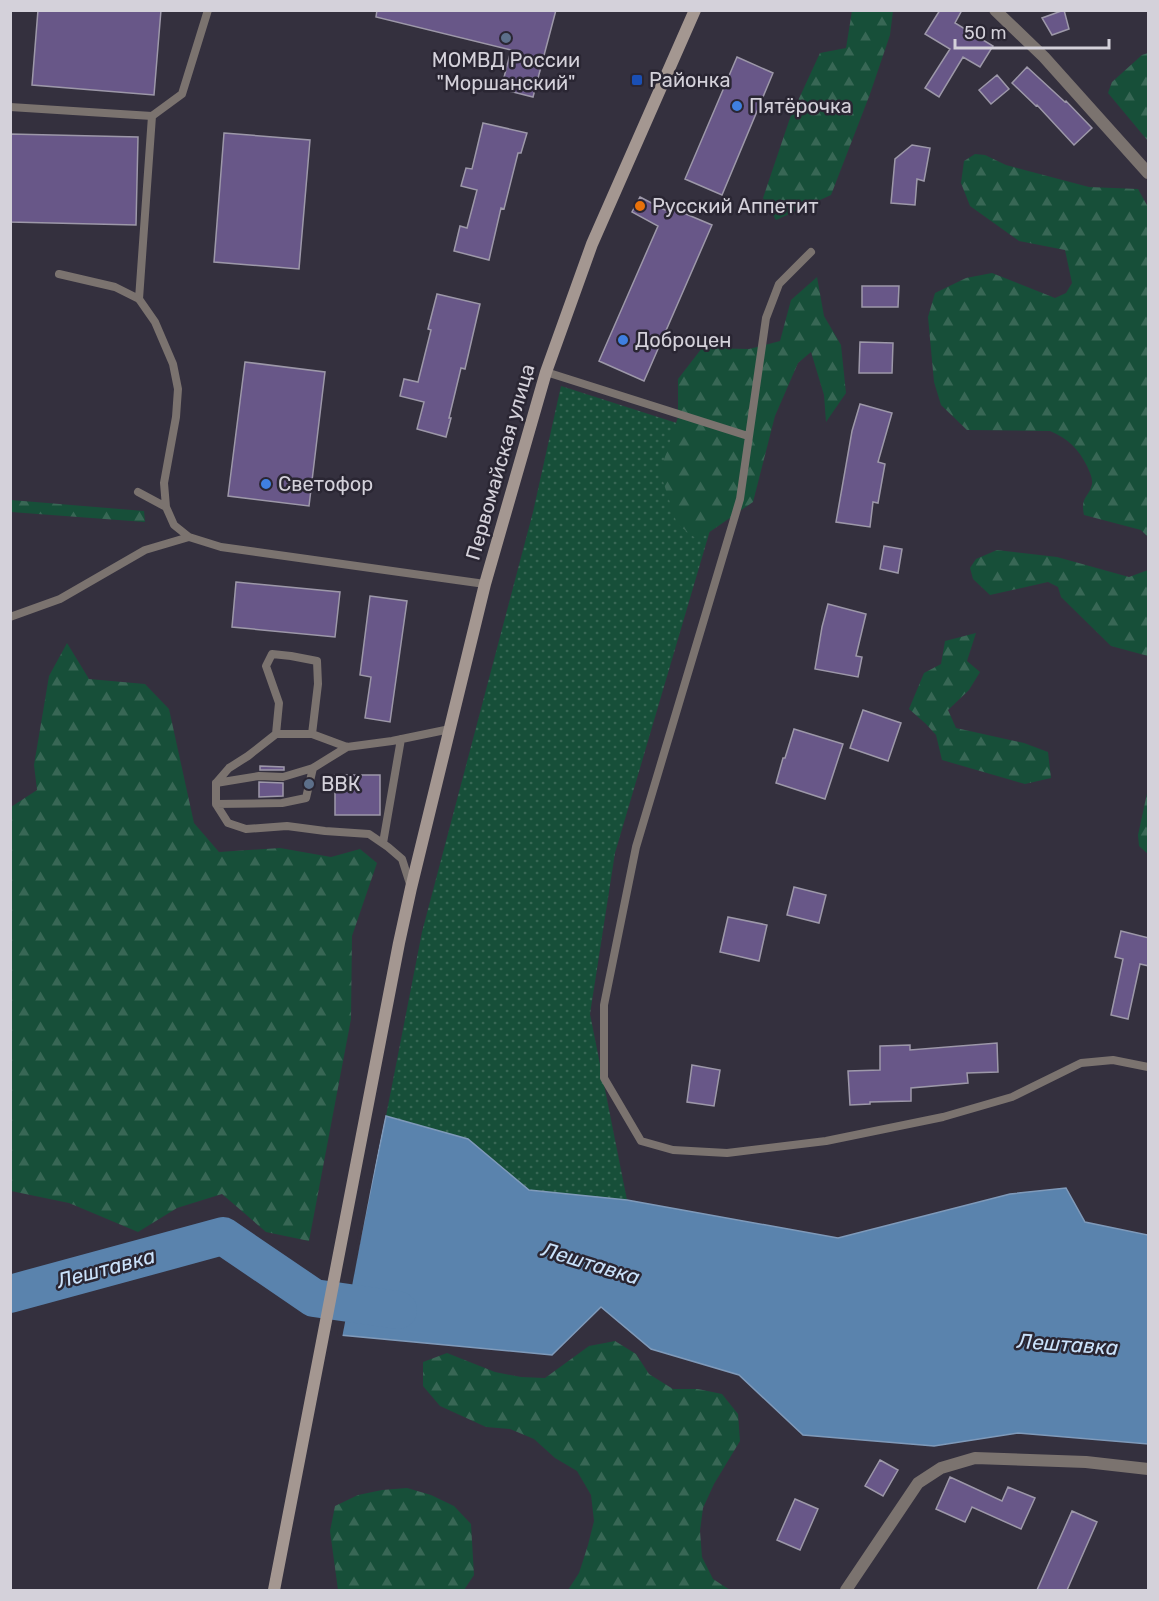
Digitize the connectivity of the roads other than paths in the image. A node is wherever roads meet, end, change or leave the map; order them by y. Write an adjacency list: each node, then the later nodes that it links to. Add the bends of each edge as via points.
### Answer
1 (208, 10): 5 (lane, via 182,94)
2 (695, 10): 10 (main road, Первомайская улица, via 592,244)
3 (995, 10): 6 (street, via 1044,57)
4 (10, 108): 5 (lane)
5 (152, 116): 9 (lane)
6 (1149, 173)
7 (811, 252): 11 (lane, via 779,284 766,318)
8 (59, 274): 9 (lane, via 115,287)
9 (140, 299): 13 (lane, via 173,364 178,389 164,483)
10 (546, 372): 11 (lane); 15 (main road, Первомайская улица)
11 (748, 436): 27 (lane, via 740,499 636,847 604,1005 604,1078 641,1141 673,1150 727,1154 826,1141 943,1117 1012,1096 1081,1063 1113,1060)
12 (138, 492): 13 (lane)
13 (165, 507): 14 (lane, via 174,525)
14 (189, 537): 15 (lane, via 221,548); 16 (lane, via 145,550 60,599)
15 (485, 584): 17 (main road, Первомайская улица)
16 (10, 617)
17 (450, 729): 20 (lane); 26 (main road, Первомайская улица)
18 (276, 734): 19 (lane); 19 (lane, via 279,703 267,666 272,654 317,661); 23 (lane, via 229,768)
19 (312, 734): 21 (lane)
20 (401, 739): 21 (lane); 25 (lane)
21 (347, 747): 22 (lane)
22 (313, 768): 23 (lane, via 283,777 259,776); 24 (lane, via 306,798 282,803)
23 (216, 783): 24 (lane)
24 (216, 804): 25 (lane, via 228,823 246,829 287,826 369,834)
25 (382, 843): 26 (lane, via 402,859)
26 (411, 888): 29 (main road, Первомайская улица)
27 (1149, 1067)
28 (1149, 1469): 30 (street, via 1086,1462 975,1458 941,1468 918,1483)
29 (274, 1590)
30 (846, 1590)

